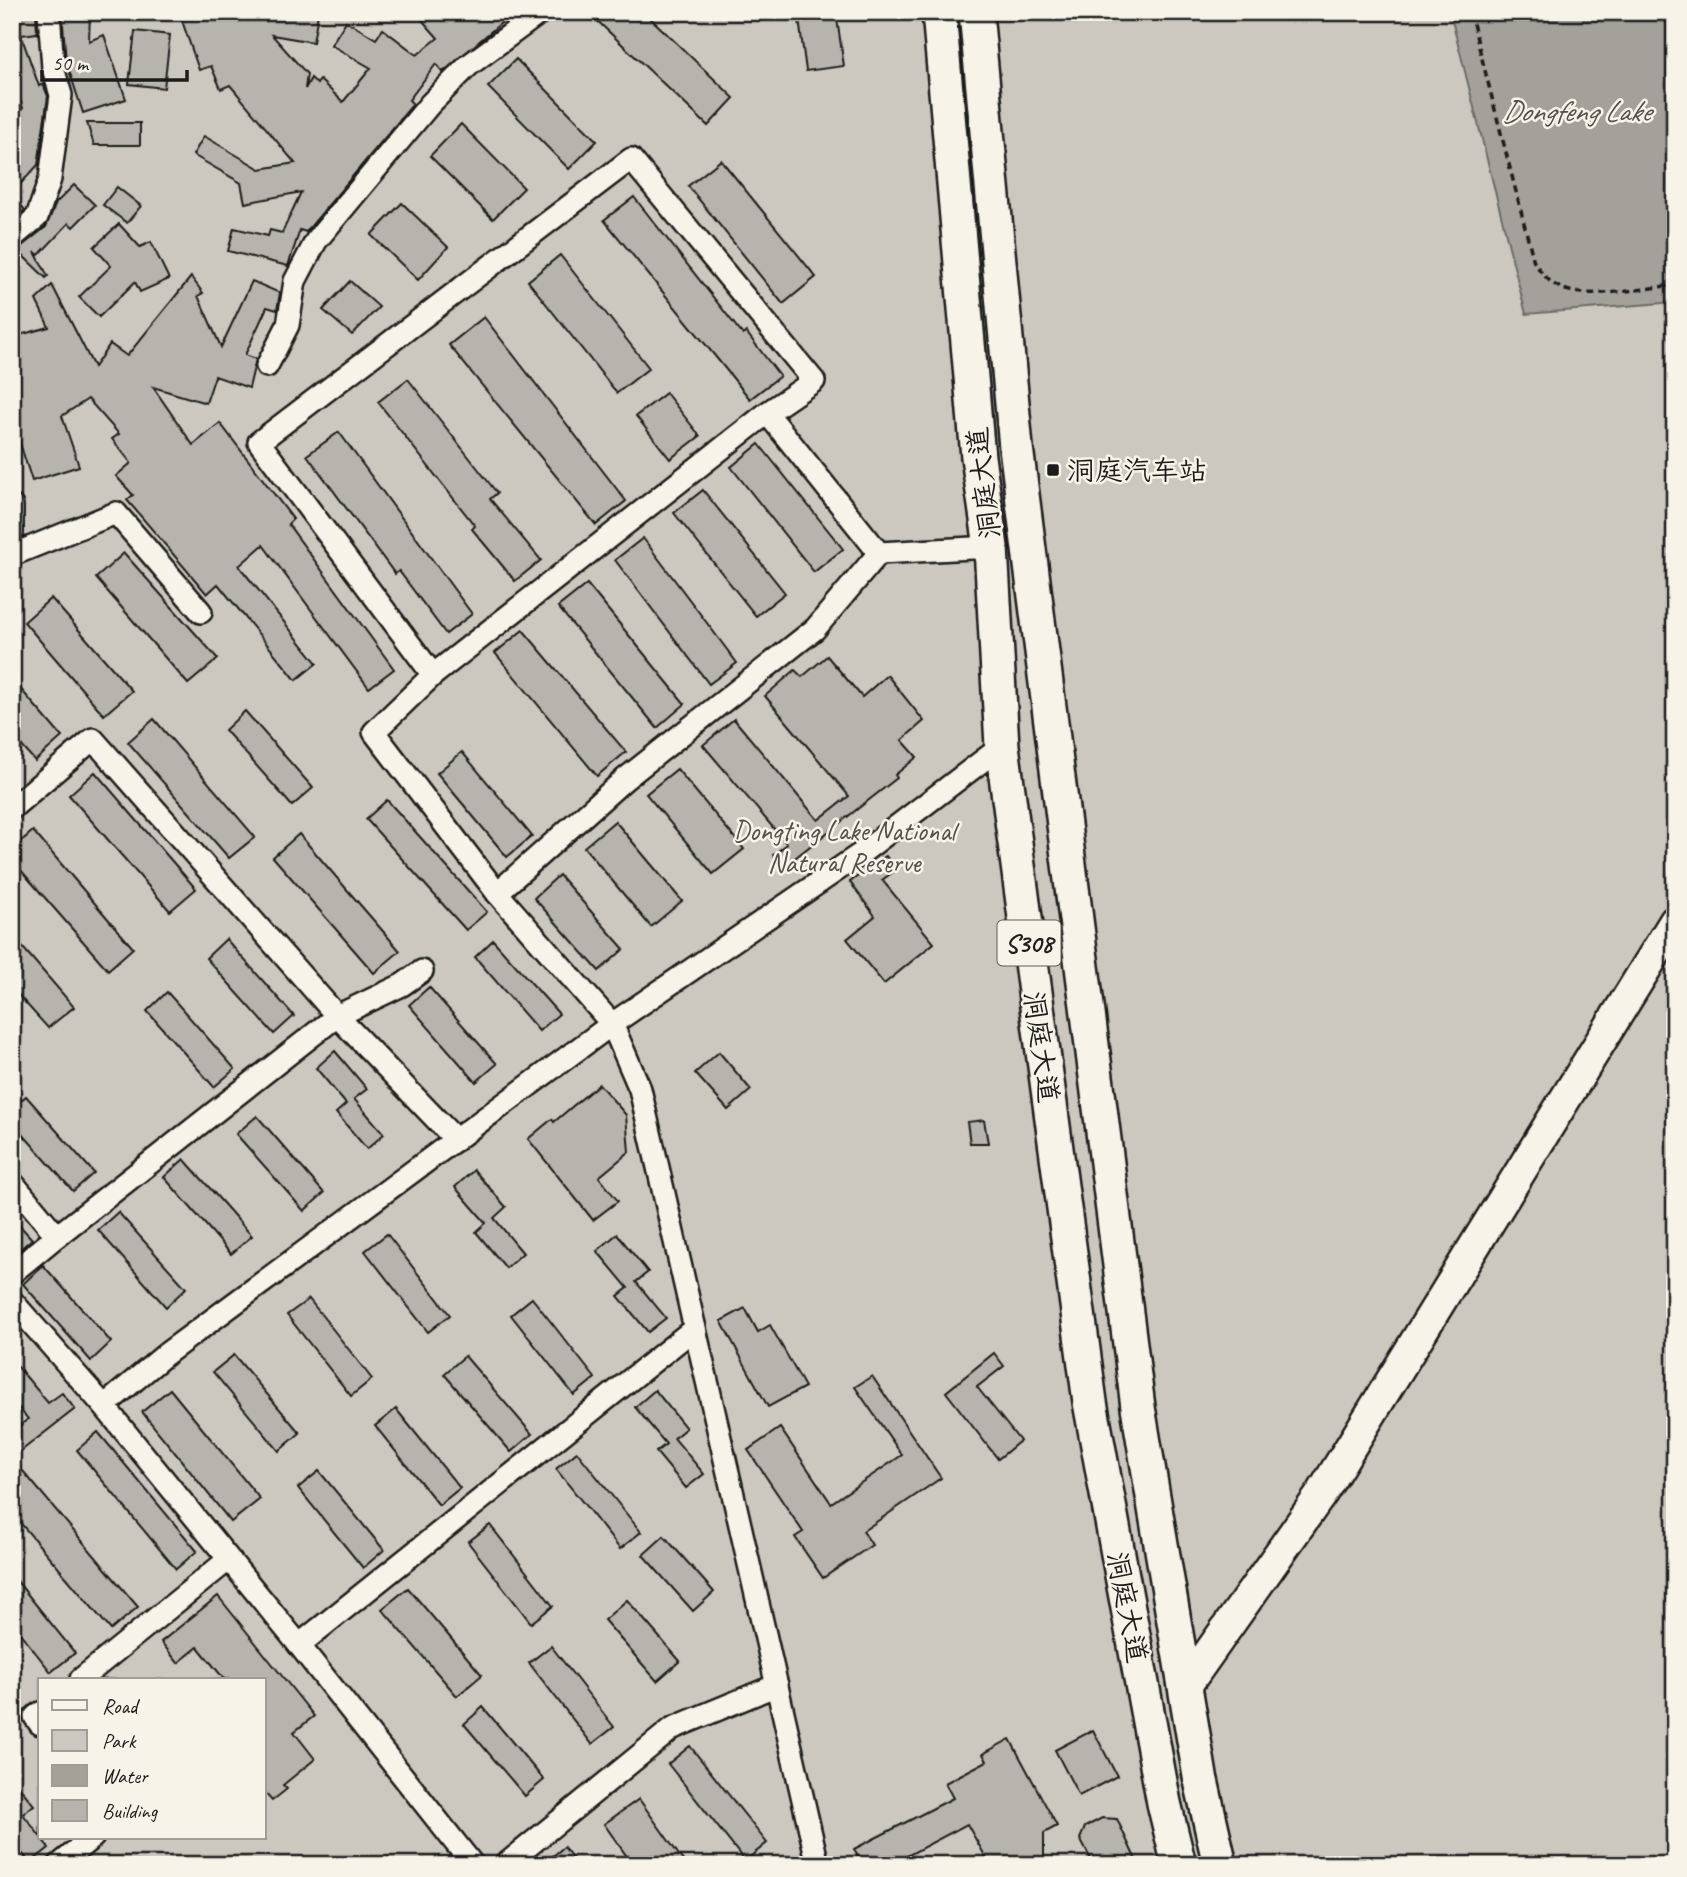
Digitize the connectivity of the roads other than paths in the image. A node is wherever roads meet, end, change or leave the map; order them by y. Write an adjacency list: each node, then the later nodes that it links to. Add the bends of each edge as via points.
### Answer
1 (49, 12): 5 (street, via 53,68 61,95 50,179 37,217)
2 (541, 12): 6 (street, via 469,65 430,104 316,241 295,281 288,325)
3 (939, 12): 10 (main road, 洞庭大道 / S308, via 978,457)
4 (975, 12): 33 (main road, 洞庭大道 / S308, via 1016,447 1138,1407)
5 (12, 238)
6 (267, 366)
7 (767, 413): 11 (street); 14 (street); 14 (street, via 814,381 631,159 259,442)
8 (12, 506): 9 (street)
9 (12, 534)
10 (991, 547): 11 (street); 15 (main road, 洞庭大道 / S308)
11 (879, 553): 17 (street, via 815,629 625,779)
12 (12, 555): 13 (street, via 116,513)
13 (201, 612)
14 (433, 675): 17 (street, via 373,732)
15 (1002, 746): 21 (street, via 859,855); 39 (main road, 洞庭大道 / S308, via 1090,1402)
16 (12, 808): 20 (street, via 93,739)
17 (497, 894): 21 (street)
18 (1675, 921): 33 (street, via 1322,1493)
19 (422, 971): 20 (street)
20 (337, 1016): 22 (street); 24 (street)
21 (612, 1024): 22 (street); 27 (street, via 640,1089)
22 (456, 1140): 28 (street, via 166,1354)
23 (12, 1182): 24 (street)
24 (57, 1236): 25 (street)
25 (12, 1273)
26 (12, 1301): 28 (street)
27 (695, 1328): 30 (street); 32 (street)
28 (104, 1406): 29 (street)
29 (228, 1560): 30 (street); 31 (street)
30 (299, 1644): 36 (street)
31 (82, 1678)
32 (777, 1685): 37 (street, via 673,1728); 38 (street)
33 (1185, 1687): 40 (main road, 洞庭大道 / S308)
34 (91, 1839): 35 (street)
35 (59, 1865)
36 (473, 1865)
37 (505, 1865)
38 (818, 1865)
39 (1180, 1865)
40 (1220, 1865)

